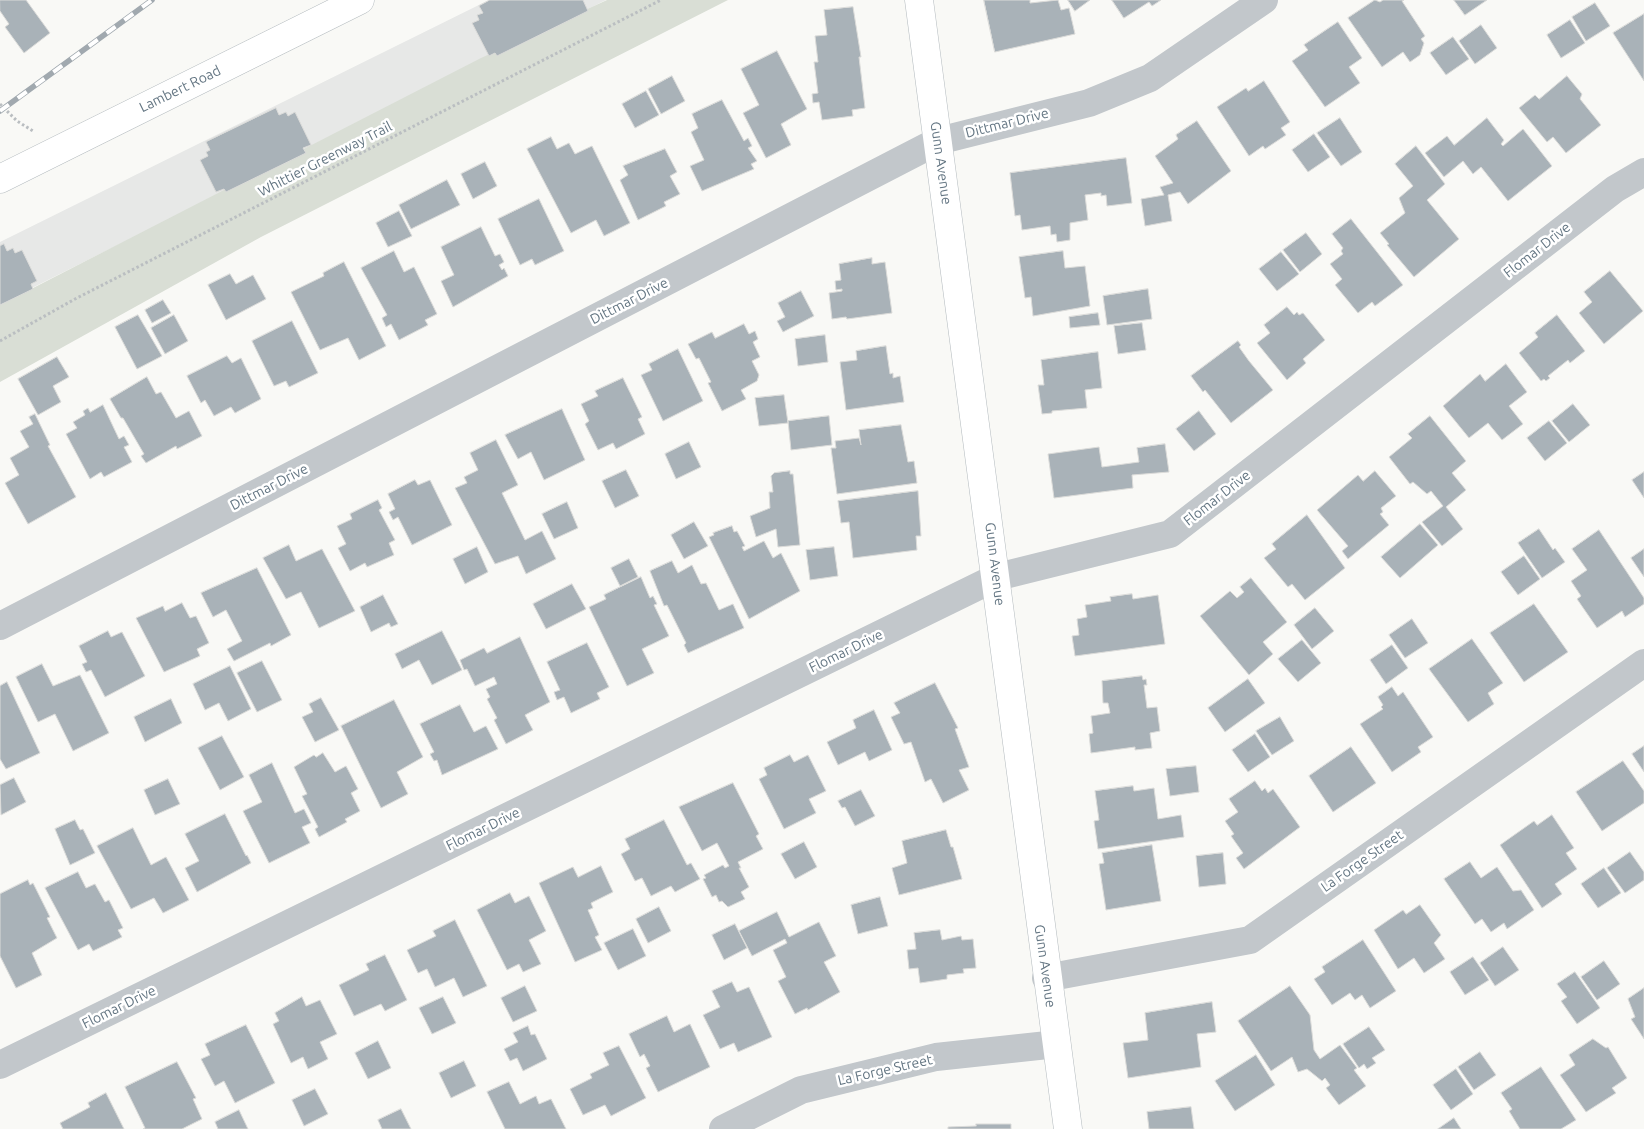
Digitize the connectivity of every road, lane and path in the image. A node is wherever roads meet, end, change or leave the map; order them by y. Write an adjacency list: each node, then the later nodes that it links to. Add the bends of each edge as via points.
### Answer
1 (360, 0): 7 (street, Lambert Road)
2 (661, 0): 10 (path, Whittier Greenway Trail, via 75,299)
3 (919, 0): 6 (street, Gunn Avenue)
4 (1264, 0): 6 (street, Dittmar Drive, via 1150,78 1089,103)
5 (0, 104): 7 (path, via 18,121)
6 (938, 141): 11 (street, Gunn Avenue); 12 (street, Dittmar Drive)
7 (60, 149): 9 (street, Lambert Road)
8 (1644, 172): 11 (street, Flomar Drive, via 1616,189 1170,534)
9 (0, 179)
10 (0, 341)
11 (997, 577): 14 (street, Gunn Avenue); 16 (street, Flomar Drive)
12 (0, 626)
13 (1644, 663): 14 (street, La Forge Street, via 1250,940)
14 (1046, 978): 15 (street, Gunn Avenue)
15 (1057, 1044): 17 (street, La Forge Street, via 936,1057 801,1090); 18 (street, Gunn Avenue)
16 (0, 1066)
17 (722, 1129)
18 (1068, 1129)

